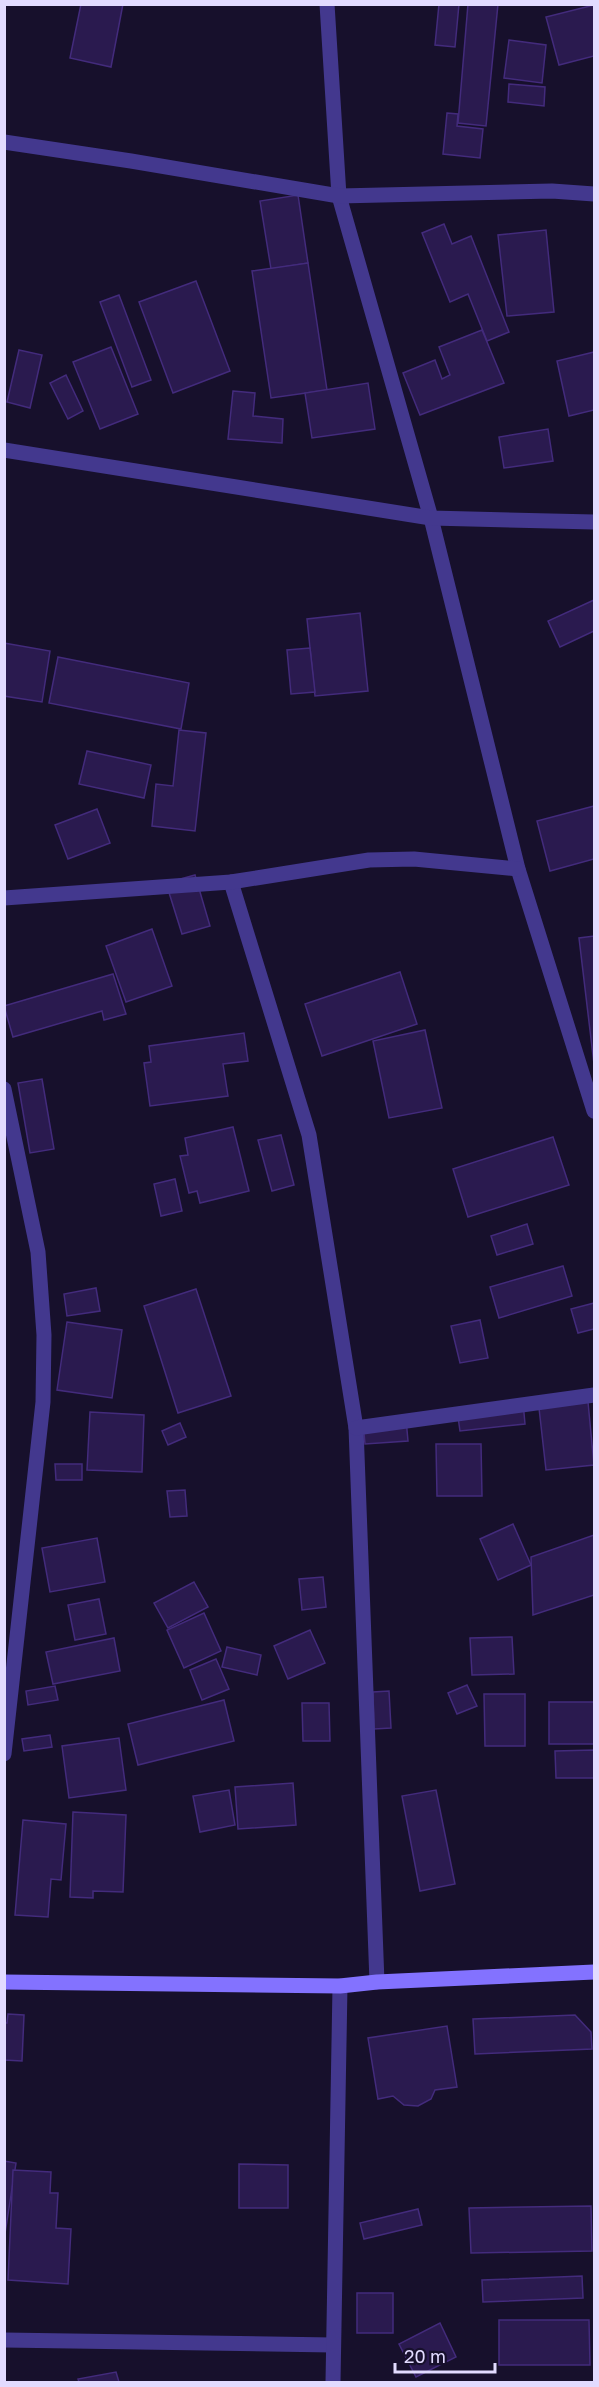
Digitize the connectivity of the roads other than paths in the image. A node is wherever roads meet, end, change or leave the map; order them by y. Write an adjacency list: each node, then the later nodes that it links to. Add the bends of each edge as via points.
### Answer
1 (327, 4): 4 (street)
2 (4, 142): 4 (street)
3 (594, 194): 4 (street, via 552,191)
4 (339, 196): 6 (street)
5 (4, 450): 6 (street)
6 (431, 518): 7 (street); 8 (street)
7 (594, 522)
8 (518, 869): 9 (street, via 414,859 369,860); 12 (street)
9 (231, 882): 10 (street); 14 (street, via 309,1135)
10 (4, 898)
11 (4, 1089): 15 (street, via 38,1252 44,1335 43,1402)
12 (594, 1109)
13 (594, 1395): 14 (street)
14 (356, 1428): 18 (street)
15 (4, 1754)
16 (594, 1972): 18 (street)
17 (4, 1982): 19 (street)
18 (377, 1982): 19 (street)
19 (340, 1986): 21 (street)
20 (4, 2340): 21 (street)
21 (333, 2344): 22 (street)
22 (333, 2382)

